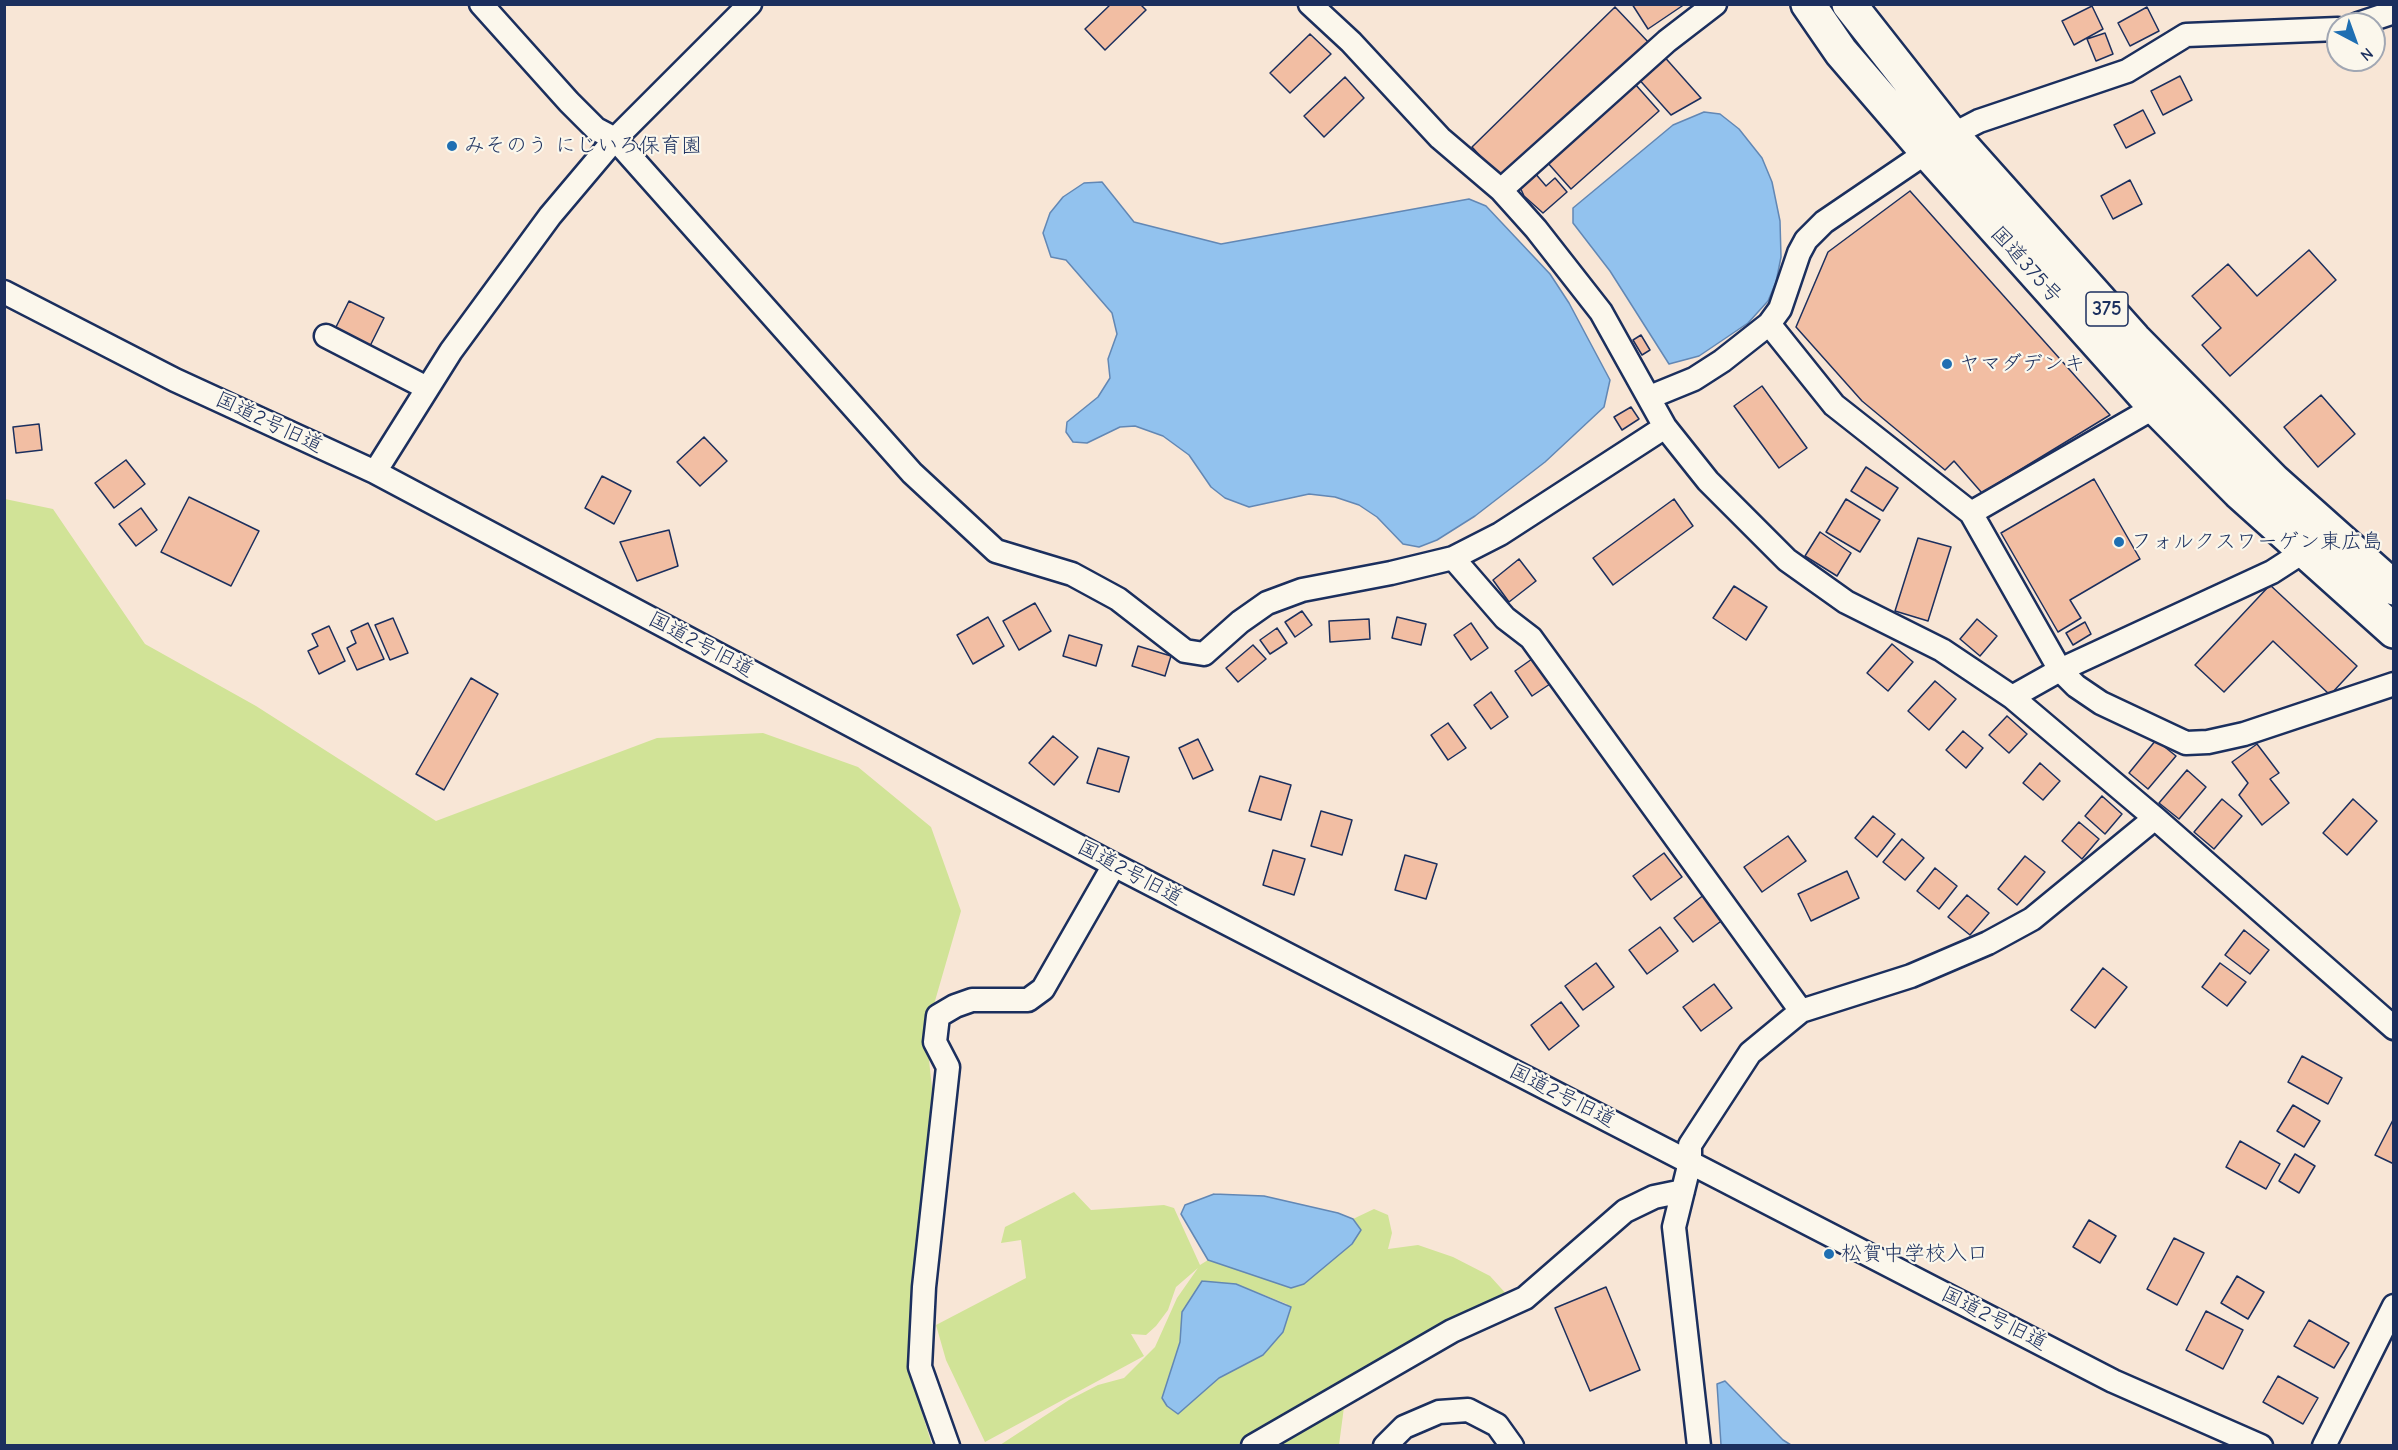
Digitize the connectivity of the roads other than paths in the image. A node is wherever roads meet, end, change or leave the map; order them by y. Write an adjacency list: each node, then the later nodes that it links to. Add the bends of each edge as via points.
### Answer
1 (481, 4): 8 (street, via 576,109 596,129)
2 (750, 4): 8 (street)
3 (1310, 4): 10 (street, via 1440,138)
4 (1715, 4): 10 (street, via 1667,41)
5 (1808, 4): 9 (highway, 国道375号 / 375, via 1841,52)
6 (1850, 4): 9 (highway, 国道375号 / 375)
7 (2326, 29): 9 (street, via 2186,35 2127,70 1979,122)
8 (615, 139): 14 (street, via 496,287); 21 (street, via 912,473 996,551 1072,574 1118,599 1185,651 1204,654 1267,603 1302,590)
9 (1940, 144): 12 (street, via 1824,222 1806,240 1780,309); 16 (highway, 国道375号 / 375); 22 (highway, 国道375号 / 375, via 2274,481)
10 (1501, 190): 15 (street, via 1601,312)
11 (4, 292): 18 (street, 国道2号旧道, via 175,380)
12 (1769, 324): 15 (street, via 1694,379); 19 (street, via 1834,405)
13 (326, 336): 14 (street)
14 (427, 388): 18 (street)
15 (1650, 397): 17 (street)
16 (2155, 407): 19 (street); 20 (highway, 国道375号 / 375)
17 (1665, 427): 21 (street, via 1500,534); 26 (street, via 1708,481 1787,560 1846,602 1942,650)
18 (375, 472): 28 (street, 国道2号旧道)
19 (1971, 513): 24 (street)
20 (2303, 552): 23 (highway, 国道375号 / 375); 24 (street, via 2272,572)
21 (1453, 558): 29 (street, via 1504,618 1531,638)
22 (2394, 588)
23 (2394, 631)
24 (2060, 670): 25 (street, via 2101,703 2186,743 2244,734); 26 (street)
25 (2394, 684)
26 (2012, 697): 27 (street)
27 (2155, 818): 29 (street, via 2032,919 1988,943 1911,976); 30 (street)
28 (1114, 865): 31 (street, 国道2号旧道); 34 (street, via 1043,989 1028,1000 972,1000 938,1016 936,1042 948,1067 924,1287 920,1367)
29 (1801, 1011): 31 (street, via 1750,1053 1690,1144)
30 (2394, 1028)
31 (1690, 1162): 32 (street); 39 (street, 国道2号旧道, via 2113,1381)
32 (1683, 1191): 35 (street, via 1654,1197 1625,1211 1525,1298 1452,1331); 38 (street, via 1674,1227)
33 (2394, 1306): 40 (street)
34 (948, 1446)
35 (1253, 1446)
36 (1385, 1446): 37 (street, via 1404,1427 1439,1412 1468,1410 1497,1425)
37 (1512, 1446)
38 (1699, 1446)
39 (2261, 1446)
40 (2324, 1446)

